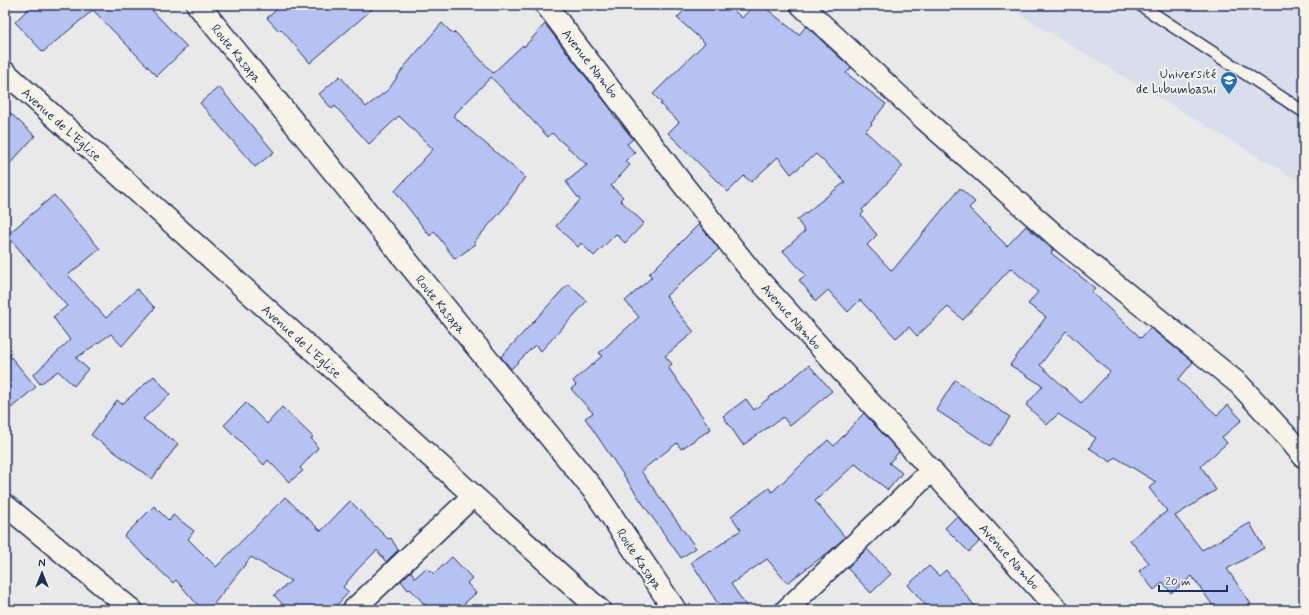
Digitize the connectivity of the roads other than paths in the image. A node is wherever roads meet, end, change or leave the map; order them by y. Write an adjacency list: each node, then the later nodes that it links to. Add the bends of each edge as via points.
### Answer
1 (198, 5): 14 (main road, Route Kasapa, via 596,493)
2 (546, 5): 8 (street, Avenue Nambo, via 751,271)
3 (801, 5): 7 (street, via 925,120 1064,243 1239,384)
4 (1140, 5): 6 (lane)
5 (5, 72): 9 (street, Avenue de L'Eglise)
6 (1304, 112)
7 (1304, 457)
8 (932, 470): 15 (street); 16 (street, Avenue Nambo)
9 (473, 496): 12 (street); 13 (street, Avenue de L'Eglise)
10 (5, 505): 11 (street)
11 (132, 610)
12 (353, 610)
13 (600, 610)
14 (675, 610)
15 (786, 610)
16 (1058, 610)

